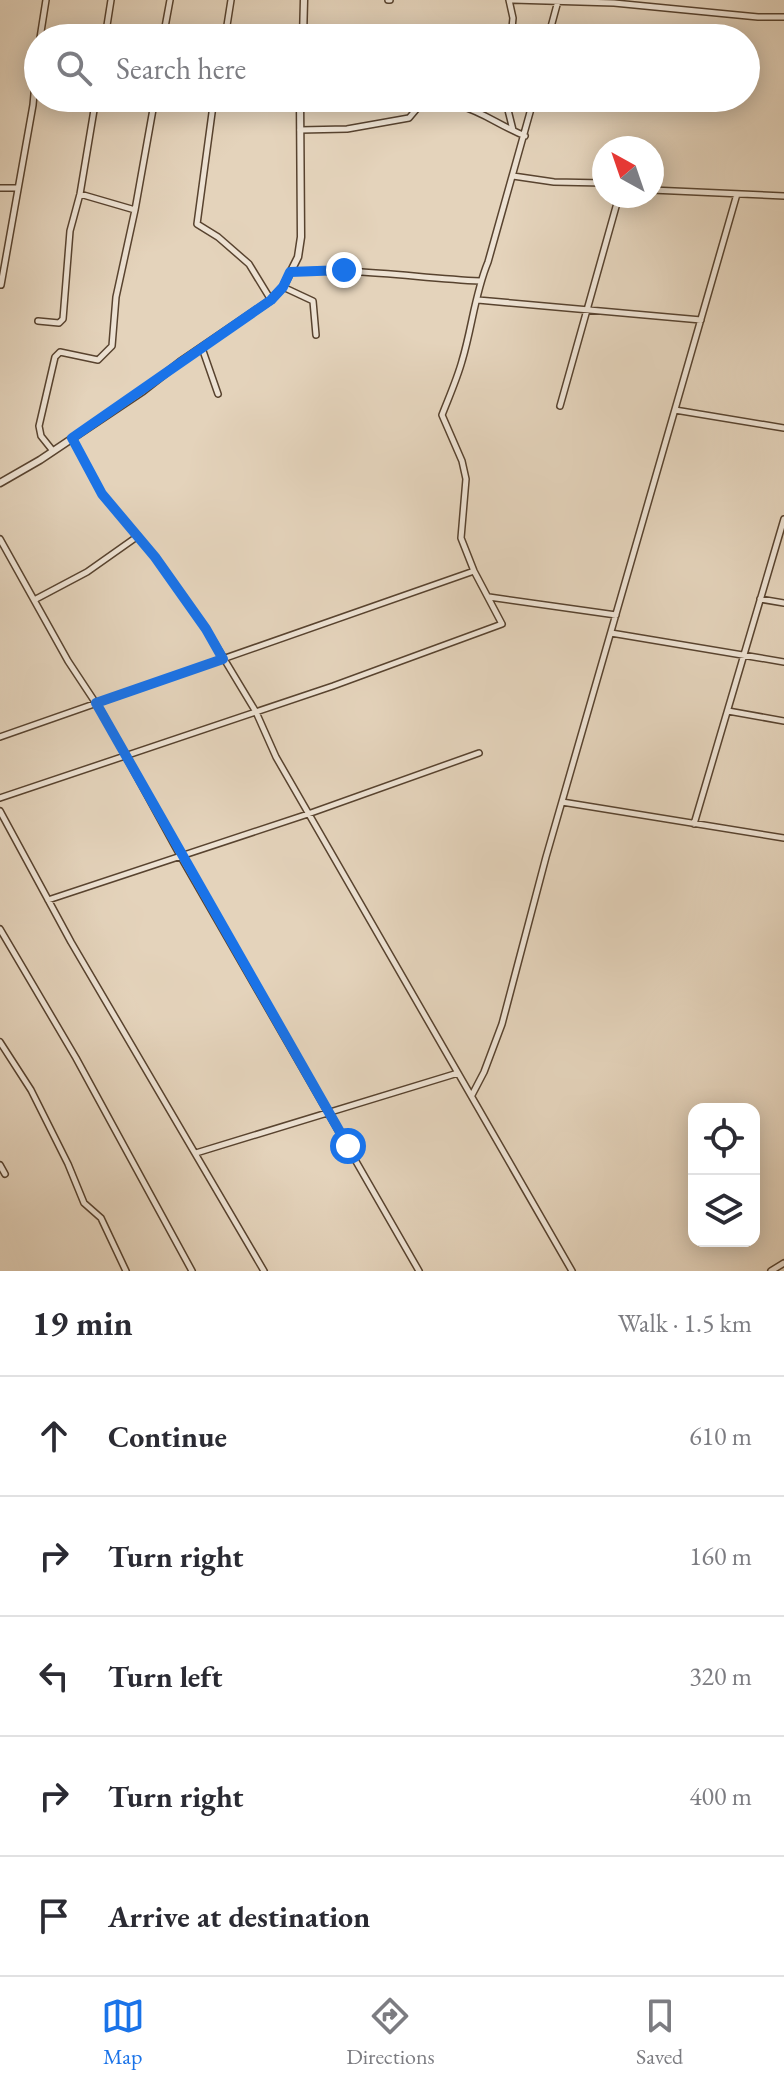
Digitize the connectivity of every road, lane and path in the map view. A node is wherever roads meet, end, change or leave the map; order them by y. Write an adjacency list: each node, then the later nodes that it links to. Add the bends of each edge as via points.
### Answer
1 (46, 0): 9 (street)
2 (111, 0): 10 (street)
3 (170, 0): 11 (street)
4 (231, 0): 12 (street)
5 (304, 0): 13 (street)
6 (511, 0): 7 (street); 14 (street)
7 (558, 1): 8 (street); 15 (street)
8 (784, 17)
9 (42, 24)
10 (107, 24)
11 (166, 24)
12 (227, 24)
13 (303, 24)
14 (512, 24)
15 (552, 24)
16 (32, 112): 31 (street)
17 (94, 112): 33 (street)
18 (152, 112): 37 (street)
19 (212, 112): 42 (street, via 197,224 249,264)
20 (300, 112): 25 (street)
21 (414, 112): 25 (street, via 409,118 347,129)
22 (477, 112): 26 (street)
23 (508, 112): 26 (street)
24 (531, 112): 27 (street)
25 (299, 130): 38 (street, via 301,237)
26 (513, 131): 27 (street)
27 (525, 136): 28 (street)
28 (513, 176): 29 (street); 39 (street)
29 (592, 183)
30 (0, 188): 31 (street)
31 (17, 188): 40 (street)
32 (664, 191): 34 (street)
33 (80, 194): 37 (street); 46 (street, via 70,231 63,319)
34 (737, 194): 35 (street); 45 (street)
35 (784, 196)
36 (616, 208): 44 (street)
37 (135, 210): 54 (street, via 116,297 112,346 98,360 60,352 55,357 39,426)
38 (290, 272): 39 (street, via 344,270); 41 (street)
39 (480, 281): 43 (street)
40 (1, 285)
41 (283, 287): 42 (street); 47 (street, via 313,301)
42 (271, 300): 48 (street)
43 (478, 300): 44 (street); 60 (street, via 442,415 466,479 461,538)
44 (588, 308): 45 (street); 50 (street)
45 (701, 320): 51 (street)
46 (38, 321)
47 (316, 335)
48 (202, 348): 49 (street); 53 (street)
49 (218, 394)
50 (560, 406)
51 (675, 410): 52 (street); 65 (street)
52 (784, 428)
53 (72, 438): 54 (street); 57 (street, via 102,494)
54 (53, 451): 55 (street)
55 (1, 481)
56 (784, 519): 59 (street)
57 (138, 536): 62 (street); 68 (street)
58 (0, 539): 62 (street)
59 (781, 543): 63 (street)
60 (474, 571): 61 (street); 68 (street)
61 (488, 597): 65 (street); 72 (street, via 502,624)
62 (36, 599): 70 (street)
63 (760, 599): 64 (street); 67 (street)
64 (784, 603)
65 (616, 615): 66 (street)
66 (611, 633): 67 (street); 78 (street)
67 (744, 655): 69 (street); 71 (street)
68 (223, 659): 70 (street); 72 (street)
69 (784, 662)
70 (96, 703): 74 (street); 76 (street)
71 (728, 711): 73 (street); 81 (street)
72 (256, 712): 76 (street); 80 (street)
73 (784, 721)
74 (0, 737)
75 (479, 753): 80 (street)
76 (125, 754): 77 (street); 83 (street)
77 (0, 798)
78 (562, 802): 81 (street); 88 (street, via 502,1024)
79 (0, 811): 84 (street)
80 (308, 814): 83 (street); 87 (street)
81 (694, 824): 82 (street)
82 (784, 838)
83 (181, 857): 84 (street); 89 (street)
84 (48, 900): 90 (street)
85 (0, 929): 95 (street)
86 (0, 1042): 94 (street, via 31,1090 84,1203 101,1218)
87 (458, 1073): 88 (street); 89 (street)
88 (471, 1096): 98 (street)
89 (328, 1113): 90 (street); 97 (street)
90 (196, 1153): 96 (street)
91 (0, 1165): 92 (street)
92 (5, 1174)
93 (784, 1263): 99 (street)
94 (126, 1271)
95 (192, 1271)
96 (264, 1271)
97 (419, 1271)
98 (572, 1271)
99 (771, 1271)

